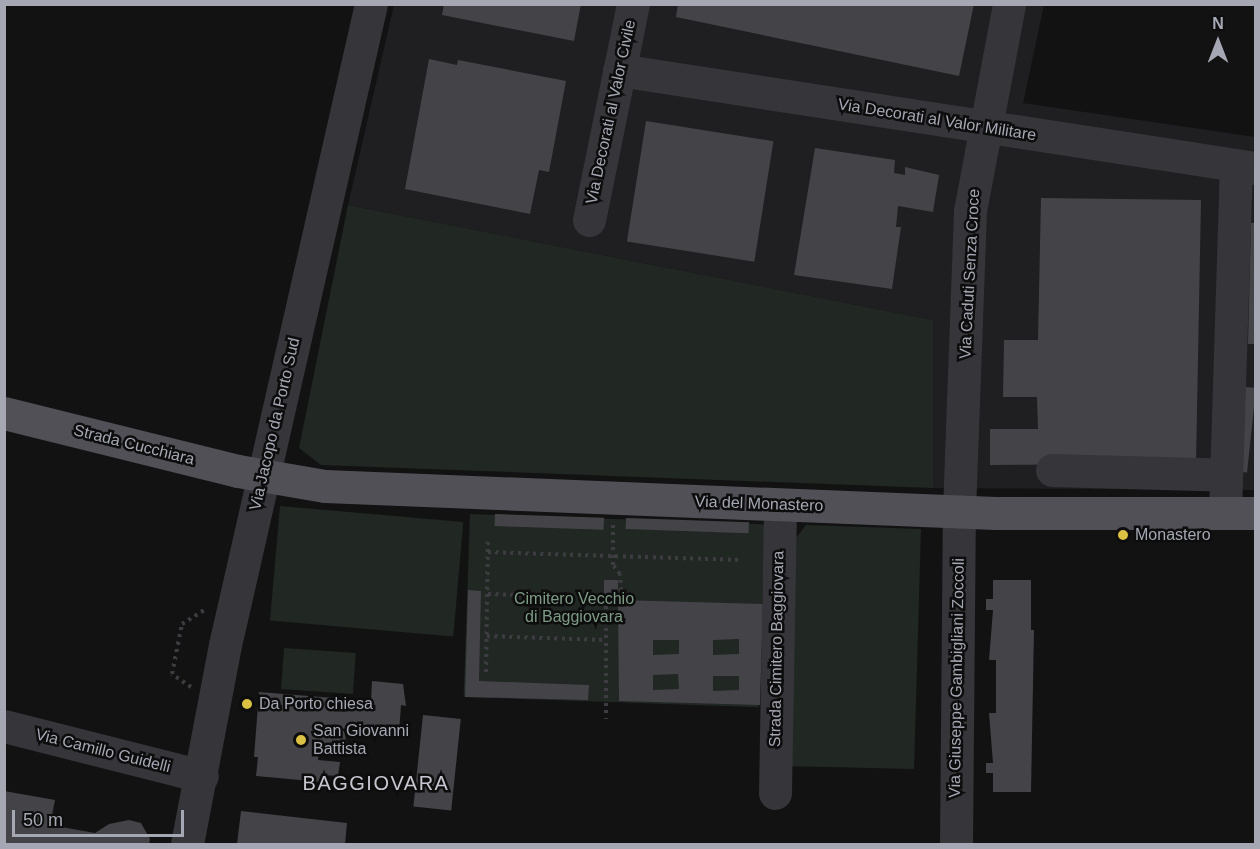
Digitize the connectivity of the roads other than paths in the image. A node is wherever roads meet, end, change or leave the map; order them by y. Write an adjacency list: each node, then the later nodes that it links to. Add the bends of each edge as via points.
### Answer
1 (371, 4): 11 (street, Via Jacopo da Porto Sud)
2 (633, 4): 4 (street, Via Decorati al Valor Civile)
3 (1010, 4): 5 (street, Via Caduti Senza Croce)
4 (620, 70): 5 (street, Via Decorati al Valor Militare); 7 (street, Via Decorati al Valor Civile)
5 (985, 127): 6 (street, Via Decorati al Valor Militare); 13 (street, Via Caduti Senza Croce, via 970,211)
6 (1246, 167): 10 (street)
7 (589, 220)
8 (4, 413): 11 (main road, Strada Cucchiara)
9 (1052, 470): 10 (street)
10 (1226, 475): 14 (street)
11 (263, 476): 12 (main road, Via del Monastero, via 325,486); 16 (street, Via Jacopo da Porto Sud, via 225,645)
12 (780, 504): 13 (main road, Via del Monastero); 17 (street, Strada Cimitero Baggiovara)
13 (959, 511): 14 (main road, Via del Monastero); 19 (street, Via Giuseppe Gambigliani Zoccoli)
14 (1240, 513)
15 (4, 726): 16 (street, Via Camillo Guidelli)
16 (202, 776): 18 (street, Via Jacopo da Porto Sud)
17 (775, 793)
18 (187, 844)
19 (956, 844)

